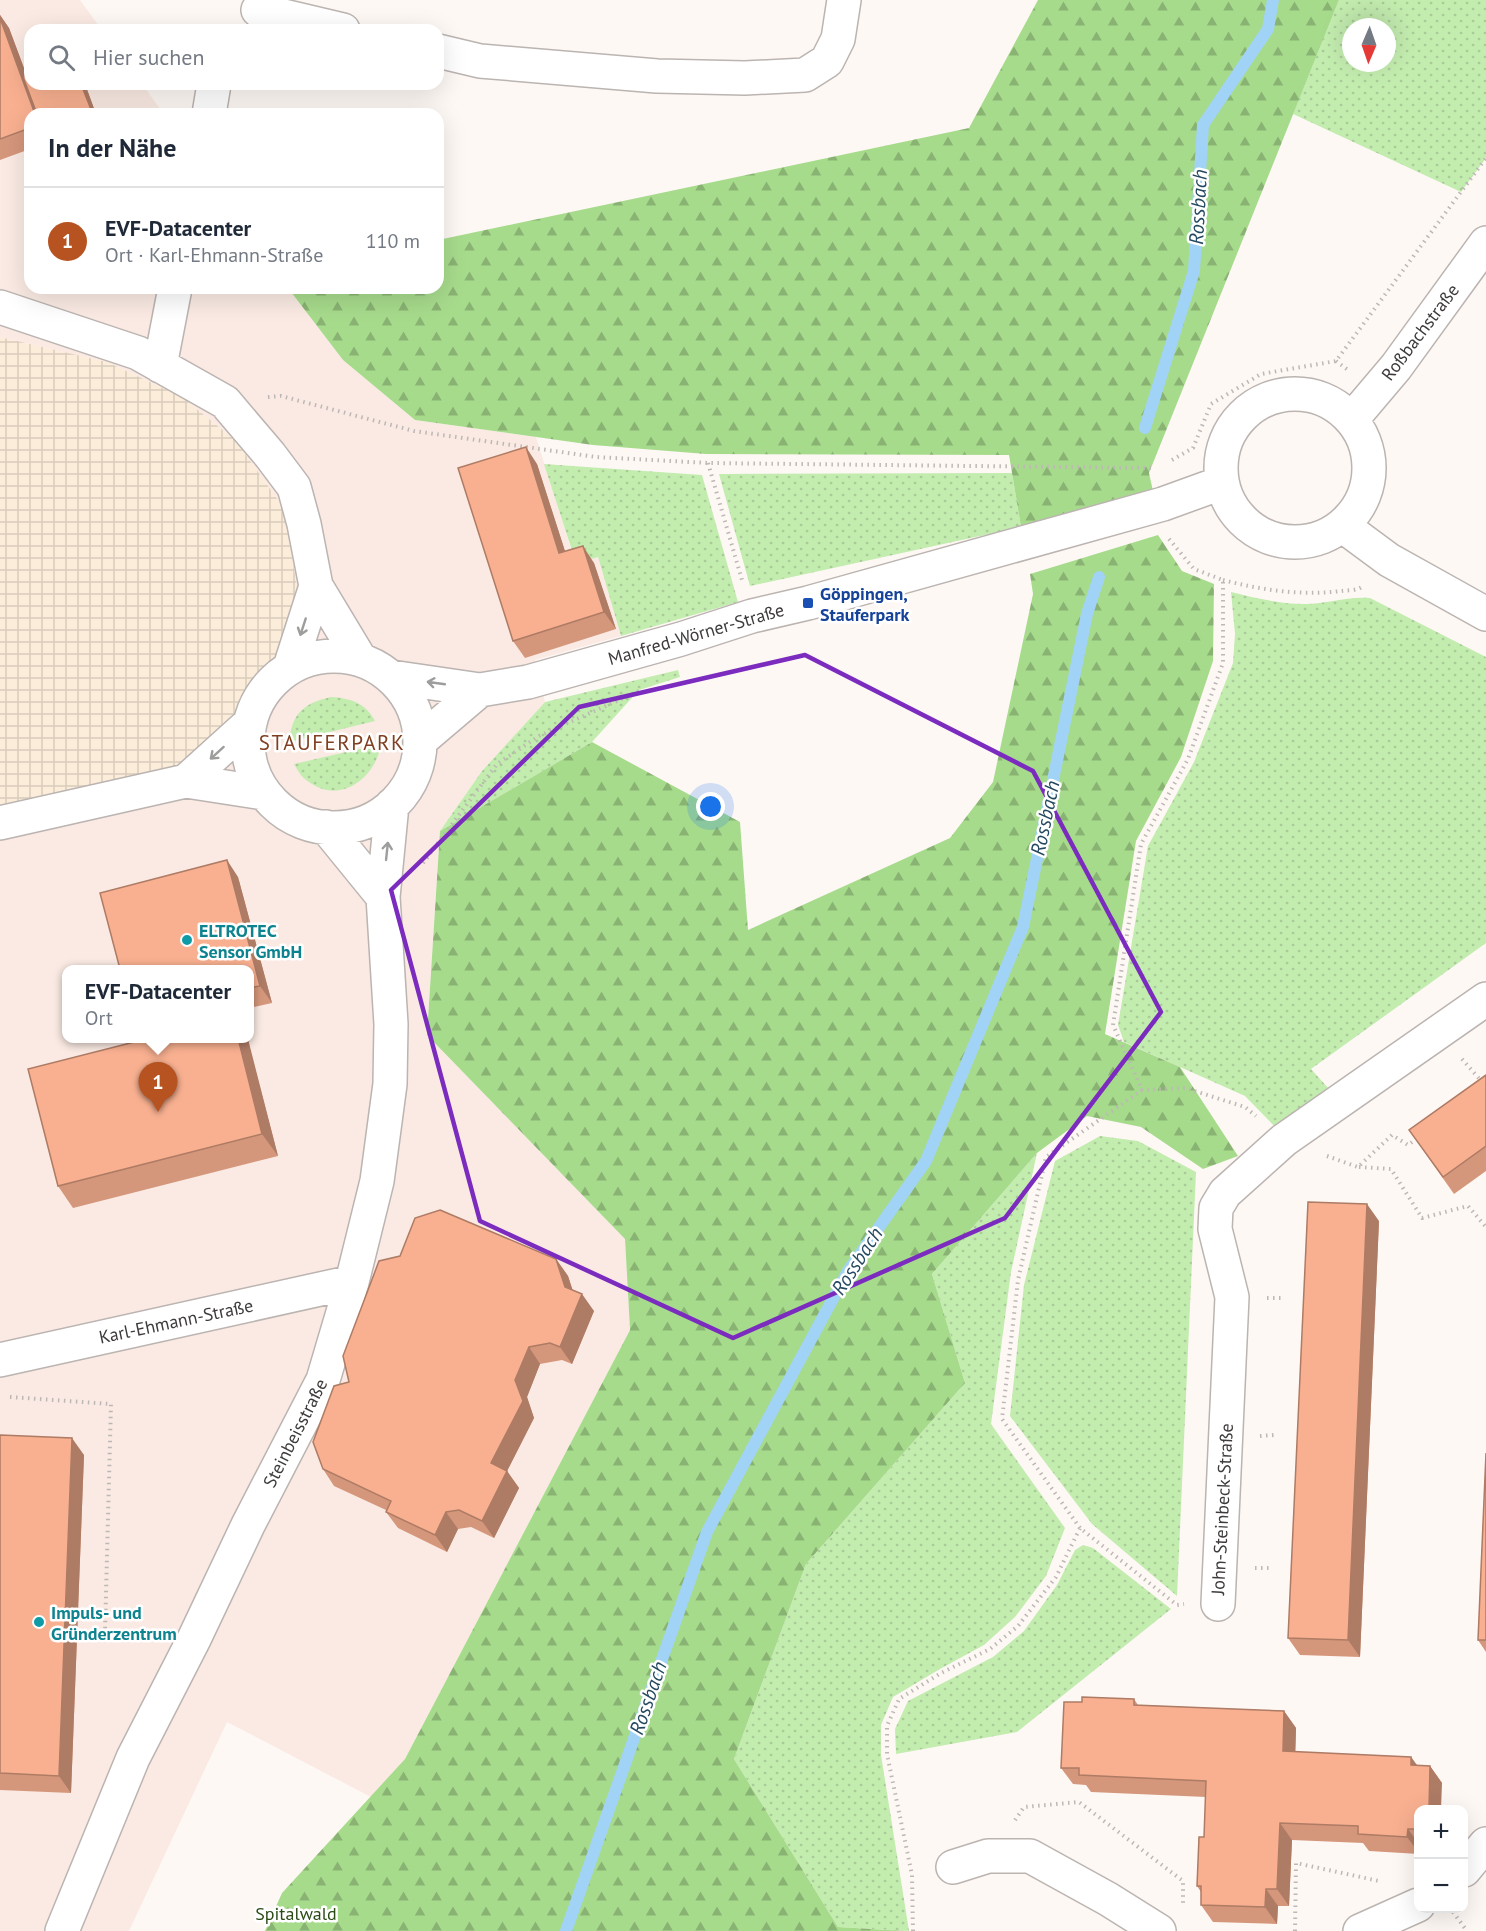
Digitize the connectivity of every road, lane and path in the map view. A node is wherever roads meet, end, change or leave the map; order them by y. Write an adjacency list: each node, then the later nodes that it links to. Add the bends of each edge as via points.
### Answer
1 (844, 0): 4 (street, via 838,39 827,61 805,75 657,76 480,61)
2 (257, 13): 3 (street)
3 (313, 24)
4 (444, 52)
5 (213, 90): 6 (street)
6 (209, 108)
7 (1486, 158): 15 (path, via 1336,361 1261,374 1211,404 1193,448)
8 (1486, 243): 13 (street, Roßbachstraße, via 1396,367)
9 (174, 294): 11 (street)
10 (0, 308): 11 (street, via 138,353)
11 (160, 366): 12 (street)
12 (225, 402): 14 (path, via 281,396 414,431 596,457); 21 (street, via 294,487)
13 (1352, 419): 16 (street, via 1333,404 1310,395 1286,394 1262,401 1242,415 1228,435 1221,458); 18 (street, via 1364,440 1370,463 1368,486 1359,508)
14 (708, 463): 15 (path); 23 (path)
15 (1158, 468): 17 (path)
16 (1221, 483): 17 (street, Manfred-Wörner-Straße); 18 (street, via 1230,507 1248,526 1270,539 1296,543 1321,539)
17 (1162, 504): 20 (path, via 1168,539 1194,569); 23 (street, Manfred-Wörner-Straße)
18 (1343, 526): 19 (street)
19 (1389, 560): 20 (path, via 1360,589 1337,592 1263,590); 22 (street)
20 (1223, 580): 39 (path, via 1223,663 1188,759 1141,844 1113,1025)
21 (316, 586): 24 (street); 25 (street, one-way to 25)
22 (1486, 614)
23 (752, 616): 28 (street, Manfred-Wörner-Straße, via 528,682)
24 (360, 659): 25 (street, Manfred-Wörner-Straße, via 312,658); 26 (street, Manfred-Wörner-Straße)
25 (290, 668): 29 (street, Manfred-Wörner-Straße, via 261,695)
26 (391, 677): 28 (street, Manfred-Wörner-Straße, one-way to 26); 30 (street, Manfred-Wörner-Straße, via 407,695)
27 (645, 688): 36 (path, via 539,736 497,764)
28 (480, 690): 30 (street)
29 (249, 724): 31 (street, Manfred-Wörner-Straße, one-way to 31); 32 (street, Manfred-Wörner-Straße, via 247,748)
30 (420, 741): 33 (street, Manfred-Wörner-Straße, via 417,765)
31 (186, 781): 32 (street, Manfred-Wörner-Straße); 34 (street, Manfred-Wörner-Straße)
32 (264, 793): 35 (street, Manfred-Wörner-Straße, via 281,810 302,822)
33 (392, 805): 35 (street, Manfred-Wörner-Straße, via 372,819 350,826); 37 (street, Steinbeisstraße, one-way to 33)
34 (0, 823)
35 (326, 827): 37 (street)
36 (419, 868)
37 (383, 897): 44 (street, Steinbeisstraße, via 391,1024 390,1084 377,1181)
38 (1486, 999): 41 (street, John-Steinbeck-Straße)
39 (1142, 1090): 41 (path, via 1185,1088 1245,1107); 47 (path, John-Steinbeck-Straße, via 1046,1157 1018,1280 1002,1419)
40 (1425, 1132): 42 (path, via 1408,1145 1392,1135)
41 (1284, 1140): 42 (path); 48 (street, John-Steinbeck-Straße, via 1225,1193 1216,1208 1215,1229 1232,1297)
42 (1358, 1167): 43 (path, via 1391,1169 1422,1218 1468,1206)
43 (1486, 1227)
44 (352, 1282): 45 (street, Karl-Ehmann-Straße); 49 (street, Steinbeisstraße, via 323,1380)
45 (0, 1360)
46 (0, 1397): 49 (path, via 111,1404 105,1632)
47 (1080, 1528): 48 (path, John-Steinbeck-Straße, via 1177,1605); 59 (path, via 1056,1578 1018,1626 990,1650 899,1699 887,1726 887,1754 912,1875)
48 (1218, 1604)
49 (194, 1639): 58 (street, Steinbeisstraße, via 133,1758)
50 (1079, 1803): 56 (path, via 1183,1881)
51 (1486, 1844): 52 (street)
52 (1468, 1865)
53 (953, 1867): 60 (street, via 988,1856 1030,1856)
54 (1385, 1882): 61 (path, via 1296,1863)
55 (1414, 1907): 62 (street)
56 (1184, 1911)
57 (1454, 1913): 63 (path)
58 (62, 1931)
59 (913, 1931)
60 (1159, 1931)
61 (1295, 1931)
62 (1360, 1931)
63 (1467, 1931)

